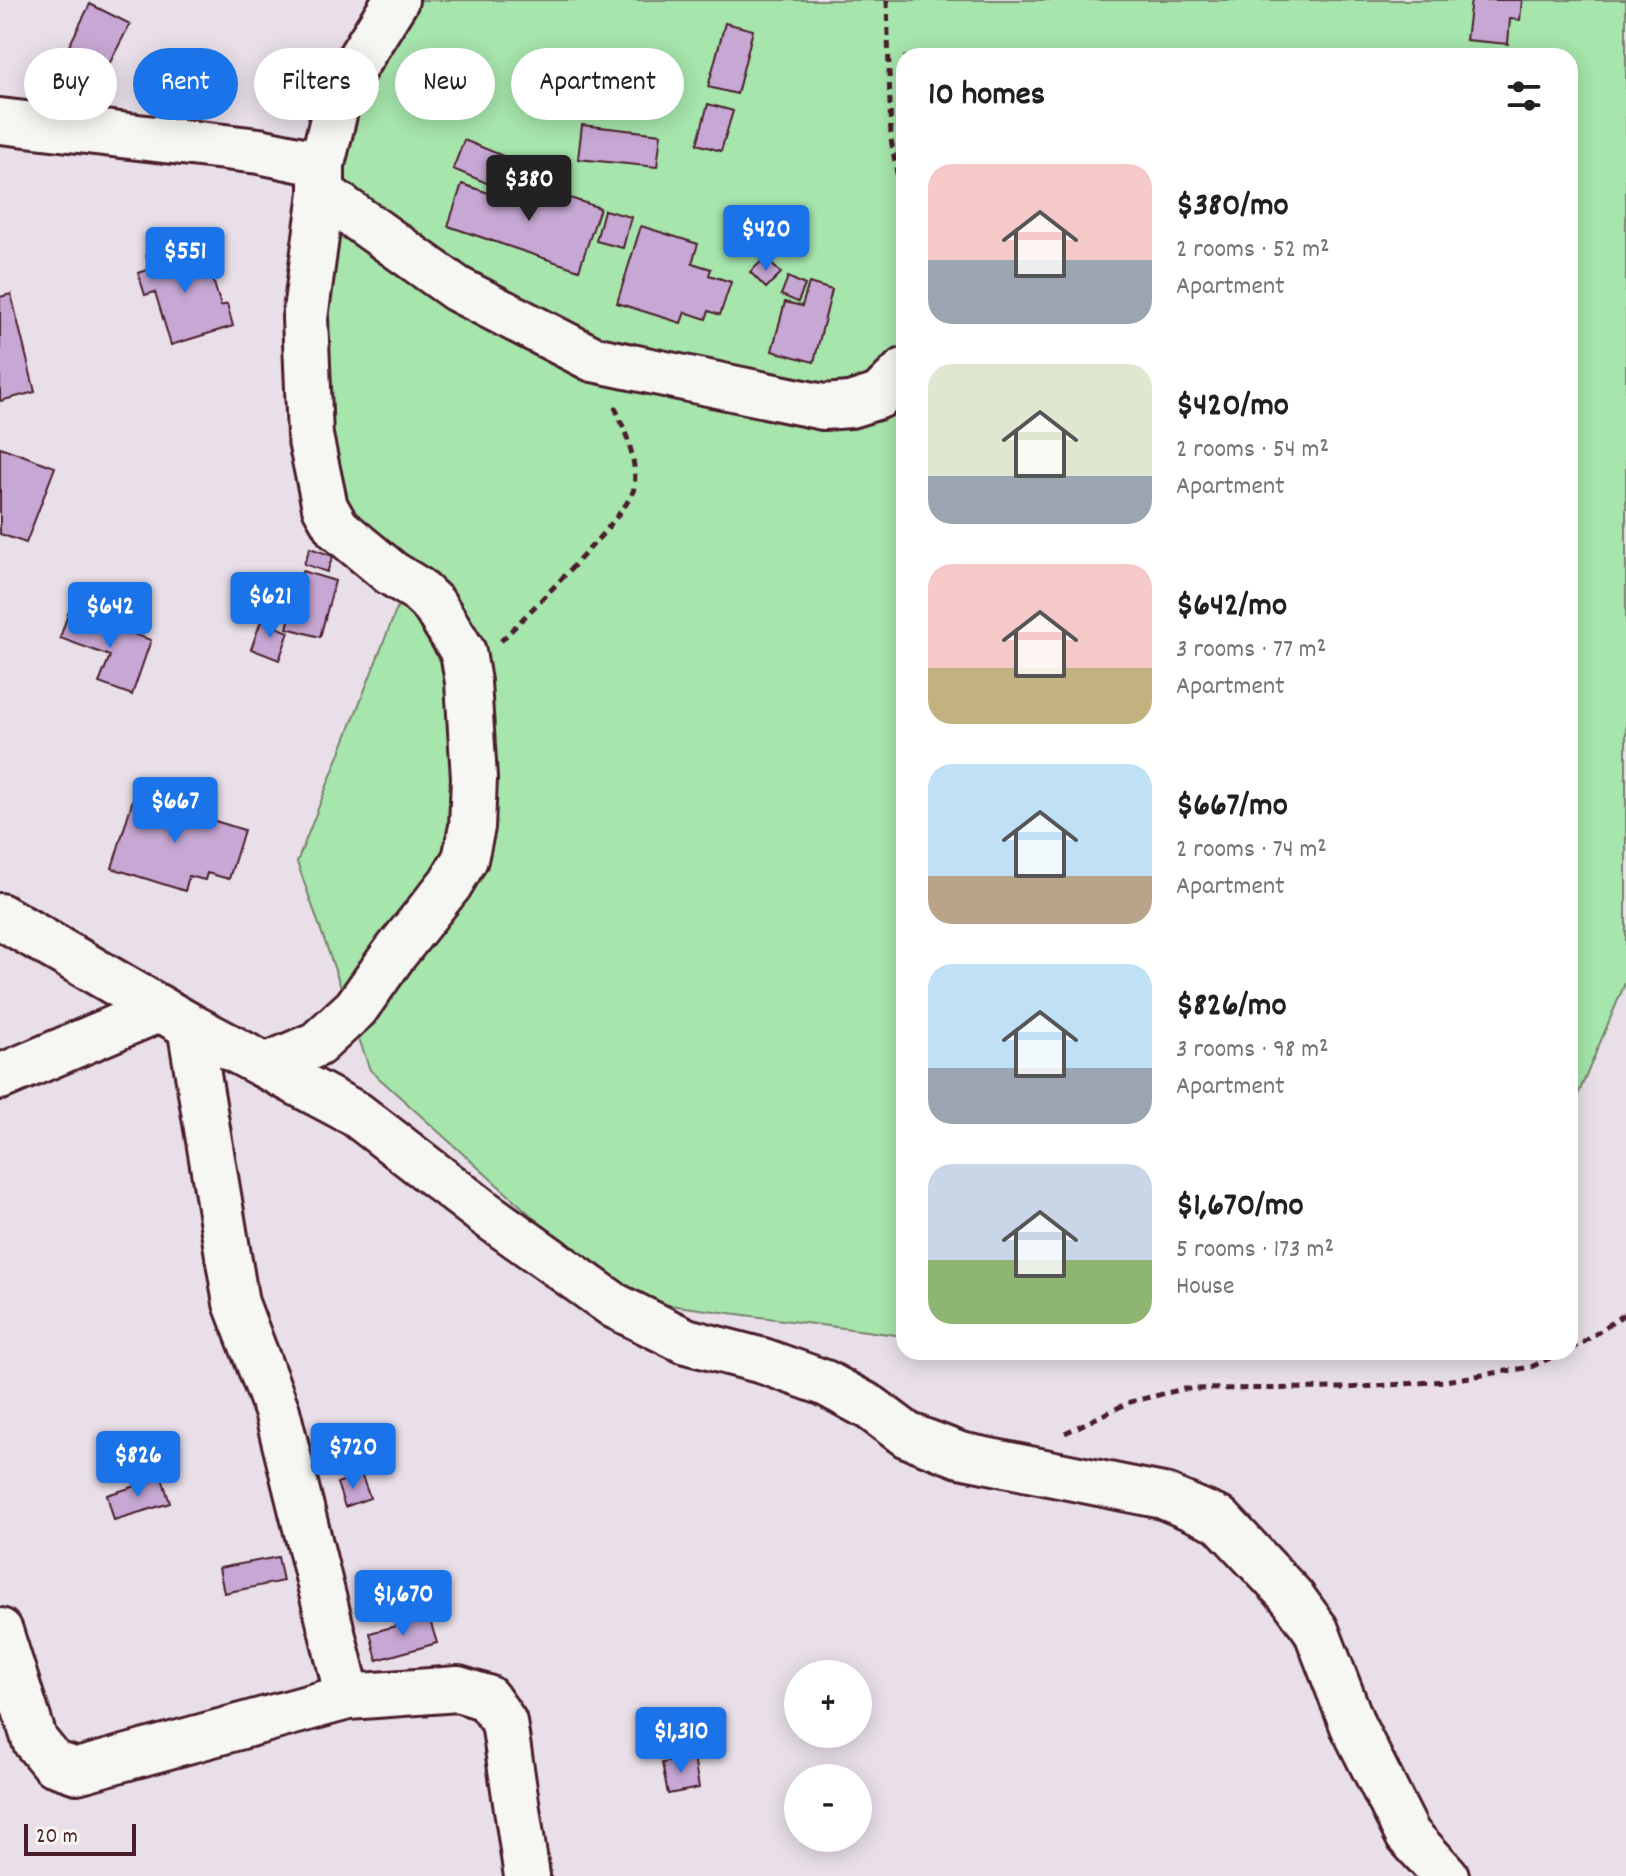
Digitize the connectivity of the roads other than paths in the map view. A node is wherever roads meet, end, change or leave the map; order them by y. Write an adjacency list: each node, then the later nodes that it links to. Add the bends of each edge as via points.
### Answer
1 (396, 0): 3 (street, via 340,90)
2 (0, 121): 3 (street, via 259,151)
3 (322, 179): 4 (street, via 457,289 593,359 823,407 879,396); 7 (street, via 305,318 310,436 325,507 337,528 434,605 463,652 474,778 472,827 465,859 450,884 356,1008 317,1044)
4 (896, 379)
5 (0, 916): 6 (street)
6 (175, 1018): 7 (street); 8 (street); 10 (street, via 236,1303 277,1411)
7 (266, 1066): 12 (street, via 356,1114 615,1306 686,1341 825,1383 907,1435 960,1455 1163,1496 1220,1520 1316,1630 1353,1726 1408,1835)
8 (0, 1077)
9 (0, 1631): 10 (street, via 35,1741 53,1763 77,1771)
10 (348, 1697): 11 (street, via 458,1689 487,1698 504,1722)
11 (527, 1876)
12 (1446, 1876)

